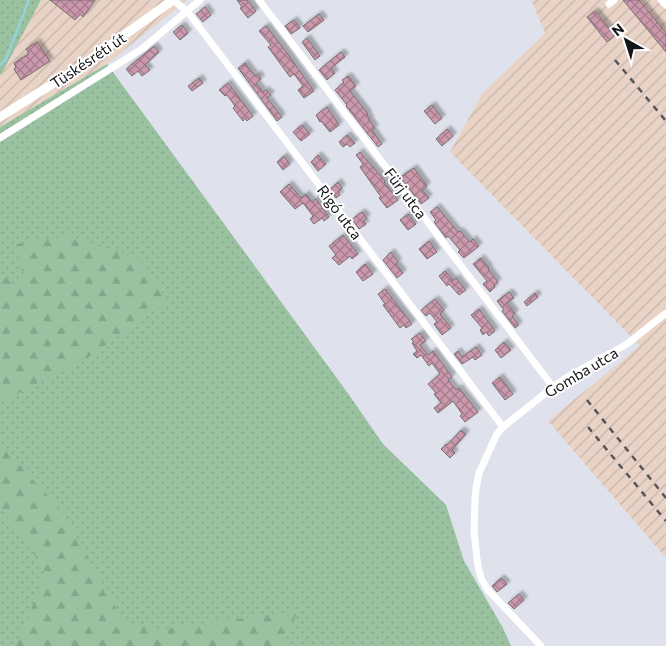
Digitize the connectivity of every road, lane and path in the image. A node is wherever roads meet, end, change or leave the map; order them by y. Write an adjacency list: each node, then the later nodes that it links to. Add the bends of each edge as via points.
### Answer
1 (173, 0): 6 (street, Rigó utca); 7 (street, Tüskésréti út, via 81,66)
2 (200, 0): 6 (street)
3 (259, 0): 10 (street, Fürj utca)
4 (661, 0): 5 (street)
5 (666, 6)
6 (187, 11): 8 (street, via 142,49); 11 (street, Rigó utca)
7 (0, 117)
8 (0, 138)
9 (666, 313): 10 (street, Gomba utca, via 627,344)
10 (553, 386): 11 (street, Gomba utca)
11 (503, 427): 12 (street, Gomba utca, via 484,460 476,488 474,531 479,571 488,590)
12 (541, 646)

